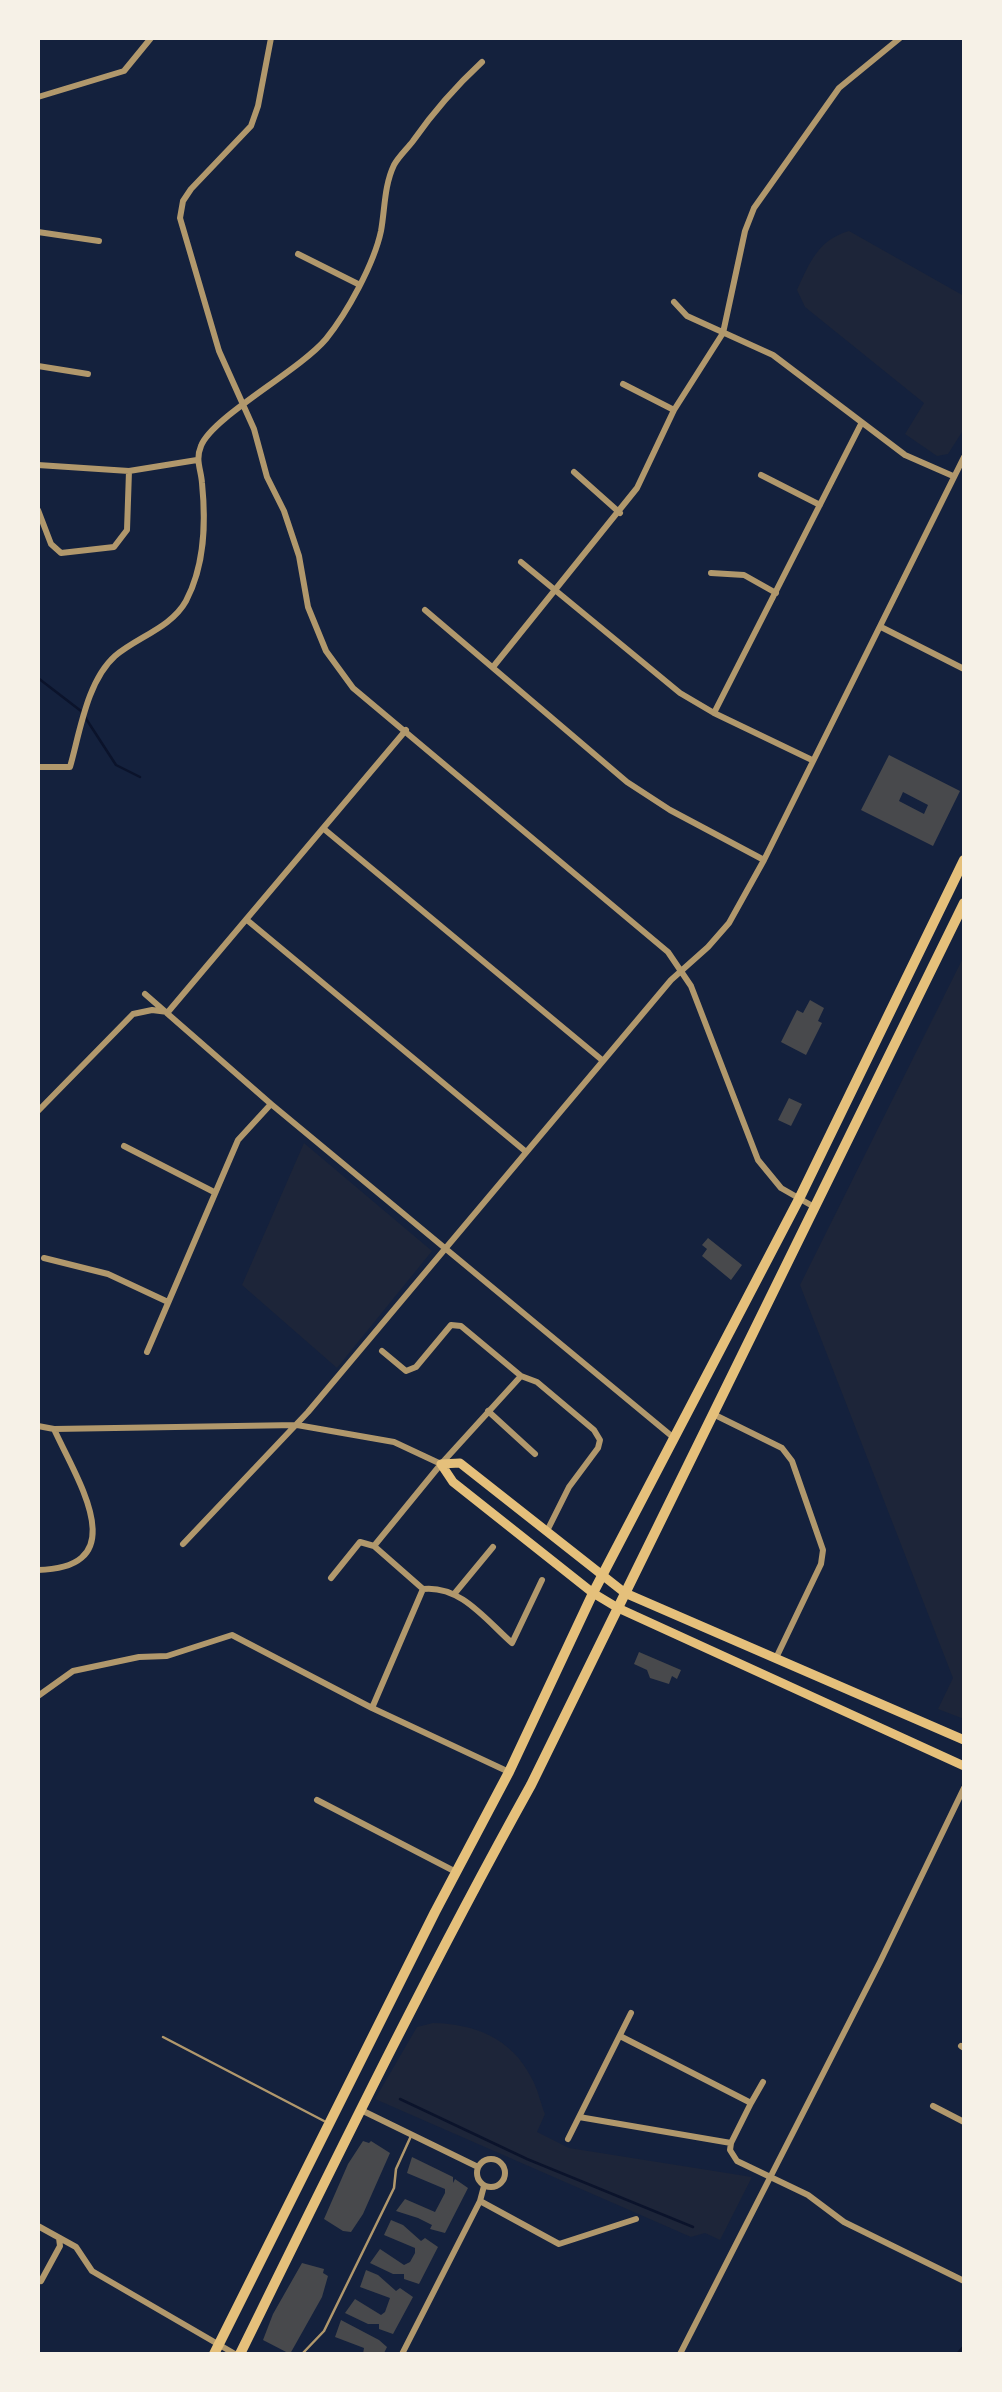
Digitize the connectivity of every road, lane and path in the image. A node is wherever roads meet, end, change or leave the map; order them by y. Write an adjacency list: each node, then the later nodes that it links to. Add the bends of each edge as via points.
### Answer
1 (151, 38): 5 (street, via 124,71)
2 (272, 38): 15 (street, via 251,126 191,189 180,218 218,351)
3 (900, 38): 11 (street, via 838,88 754,208)
4 (482, 62): 9 (street, via 442,99 394,166 380,234)
5 (38, 97)
6 (38, 232): 7 (street)
7 (98, 241)
8 (298, 254): 9 (street)
9 (358, 284): 15 (street, via 316,350)
10 (674, 302): 11 (street, via 687,316)
11 (723, 332): 16 (street); 17 (street, via 773,354)
12 (38, 366): 13 (street)
13 (88, 374)
14 (623, 384): 16 (street)
15 (243, 405): 19 (street, via 207,436); 37 (street, via 326,651 353,688)
16 (674, 410): 27 (street)
17 (861, 424): 24 (street, via 905,455); 25 (street)
18 (964, 457): 24 (street)
19 (197, 460): 21 (street); 39 (street, via 203,540 184,606 99,675 70,767)
20 (38, 465): 21 (street)
21 (129, 472): 26 (street, via 128,530 114,548 62,552)
22 (574, 472): 27 (street)
23 (762, 475): 25 (street)
24 (953, 476): 33 (street)
25 (820, 505): 31 (street)
26 (38, 510)
27 (620, 513): 30 (street)
28 (521, 562): 30 (street)
29 (711, 573): 31 (street, via 744,575)
30 (552, 589): 34 (street); 36 (street)
31 (776, 593): 36 (street)
32 (425, 610): 34 (street)
33 (881, 627): 35 (street); 38 (street)
34 (492, 667): 41 (street, via 627,782)
35 (964, 670)
36 (714, 713): 38 (street)
37 (406, 730): 40 (street); 45 (street, via 648,933)
38 (812, 760): 41 (street)
39 (38, 767)
40 (324, 829): 44 (street); 48 (street)
41 (764, 860): 45 (street, via 728,922)
42 (964, 860): 54 (main road)
43 (964, 903): 55 (main road)
44 (246, 920): 47 (street); 52 (street)
45 (681, 971): 48 (street); 54 (street, via 758,1160)
46 (145, 994): 47 (street)
47 (168, 1012): 49 (street); 50 (street, via 133,1014)
48 (602, 1060): 52 (street)
49 (271, 1104): 53 (street, via 238,1140); 56 (street)
50 (38, 1111)
51 (124, 1146): 53 (street)
52 (525, 1151): 56 (street)
53 (214, 1192): 58 (street)
54 (799, 1198): 55 (street); 68 (main road)
55 (817, 1209): 64 (main road)
56 (446, 1248): 59 (street); 68 (street)
57 (44, 1258): 58 (street, via 108,1274)
58 (168, 1302): 61 (street)
59 (370, 1340): 60 (lane); 65 (street)
60 (382, 1350): 62 (street, via 406,1371 451,1326 462,1326)
61 (147, 1352)
62 (521, 1376): 63 (street); 71 (street, via 537,1382 600,1440)
63 (488, 1411): 69 (street); 70 (street)
64 (715, 1415): 82 (main road); 84 (street, via 782,1448 824,1550)
65 (297, 1424): 67 (street); 70 (street, via 394,1442); 72 (street)
66 (38, 1426): 67 (street)
67 (54, 1429): 75 (street, via 94,1529 90,1550 78,1563)
68 (674, 1438): 76 (main road)
69 (535, 1454)
70 (441, 1464): 71 (main road, via 460,1463); 73 (street); 81 (main road, via 454,1482)
71 (548, 1529): 76 (main road)
72 (183, 1544)
73 (374, 1546): 77 (street, via 360,1542); 79 (street)
74 (493, 1547): 80 (street)
75 (38, 1570)
76 (602, 1576): 81 (main road); 82 (main road)
77 (331, 1578)
78 (542, 1580): 80 (street, via 512,1643)
79 (423, 1589): 80 (street); 86 (street)
80 (455, 1592)
81 (594, 1593): 83 (main road); 89 (main road)
82 (626, 1593): 83 (main road); 84 (main road)
83 (618, 1608): 88 (main road); 99 (main road)
84 (776, 1658): 87 (main road)
85 (38, 1696): 86 (street, via 73,1671 168,1656 232,1634)
86 (372, 1708): 89 (street)
87 (964, 1740)
88 (964, 1766)
89 (508, 1772): 92 (main road)
90 (964, 1788): 107 (street)
91 (316, 1800): 92 (street)
92 (456, 1872): 102 (main road)
93 (631, 2014): 94 (street)
94 (620, 2036): 97 (street); 100 (street)
95 (164, 2037): 102 (lane)
96 (763, 2082): 97 (street)
97 (751, 2103): 105 (street)
98 (933, 2106): 101 (street)
99 (361, 2110): 103 (street); 116 (main road)
100 (579, 2117): 104 (street); 105 (street)
101 (964, 2122)
102 (330, 2124): 115 (main road)
103 (411, 2135): 106 (street); 117 (lane, via 394,2188 324,2331)
104 (568, 2139)
105 (731, 2143): 107 (street, via 738,2161)
106 (478, 2166): 108 (street); 108 (street, via 490,2159 504,2169 500,2184)
107 (770, 2176): 114 (street, via 844,2222); 119 (street)
108 (484, 2186): 109 (street)
109 (480, 2201): 110 (street, via 559,2244); 118 (street)
110 (636, 2219)
111 (38, 2226): 112 (street)
112 (59, 2238): 113 (street); 115 (street, via 76,2247 92,2272)
113 (41, 2281)
114 (964, 2281)
115 (216, 2350): 116 (street)
116 (237, 2354)
117 (302, 2354)
118 (402, 2354)
119 (680, 2354)

